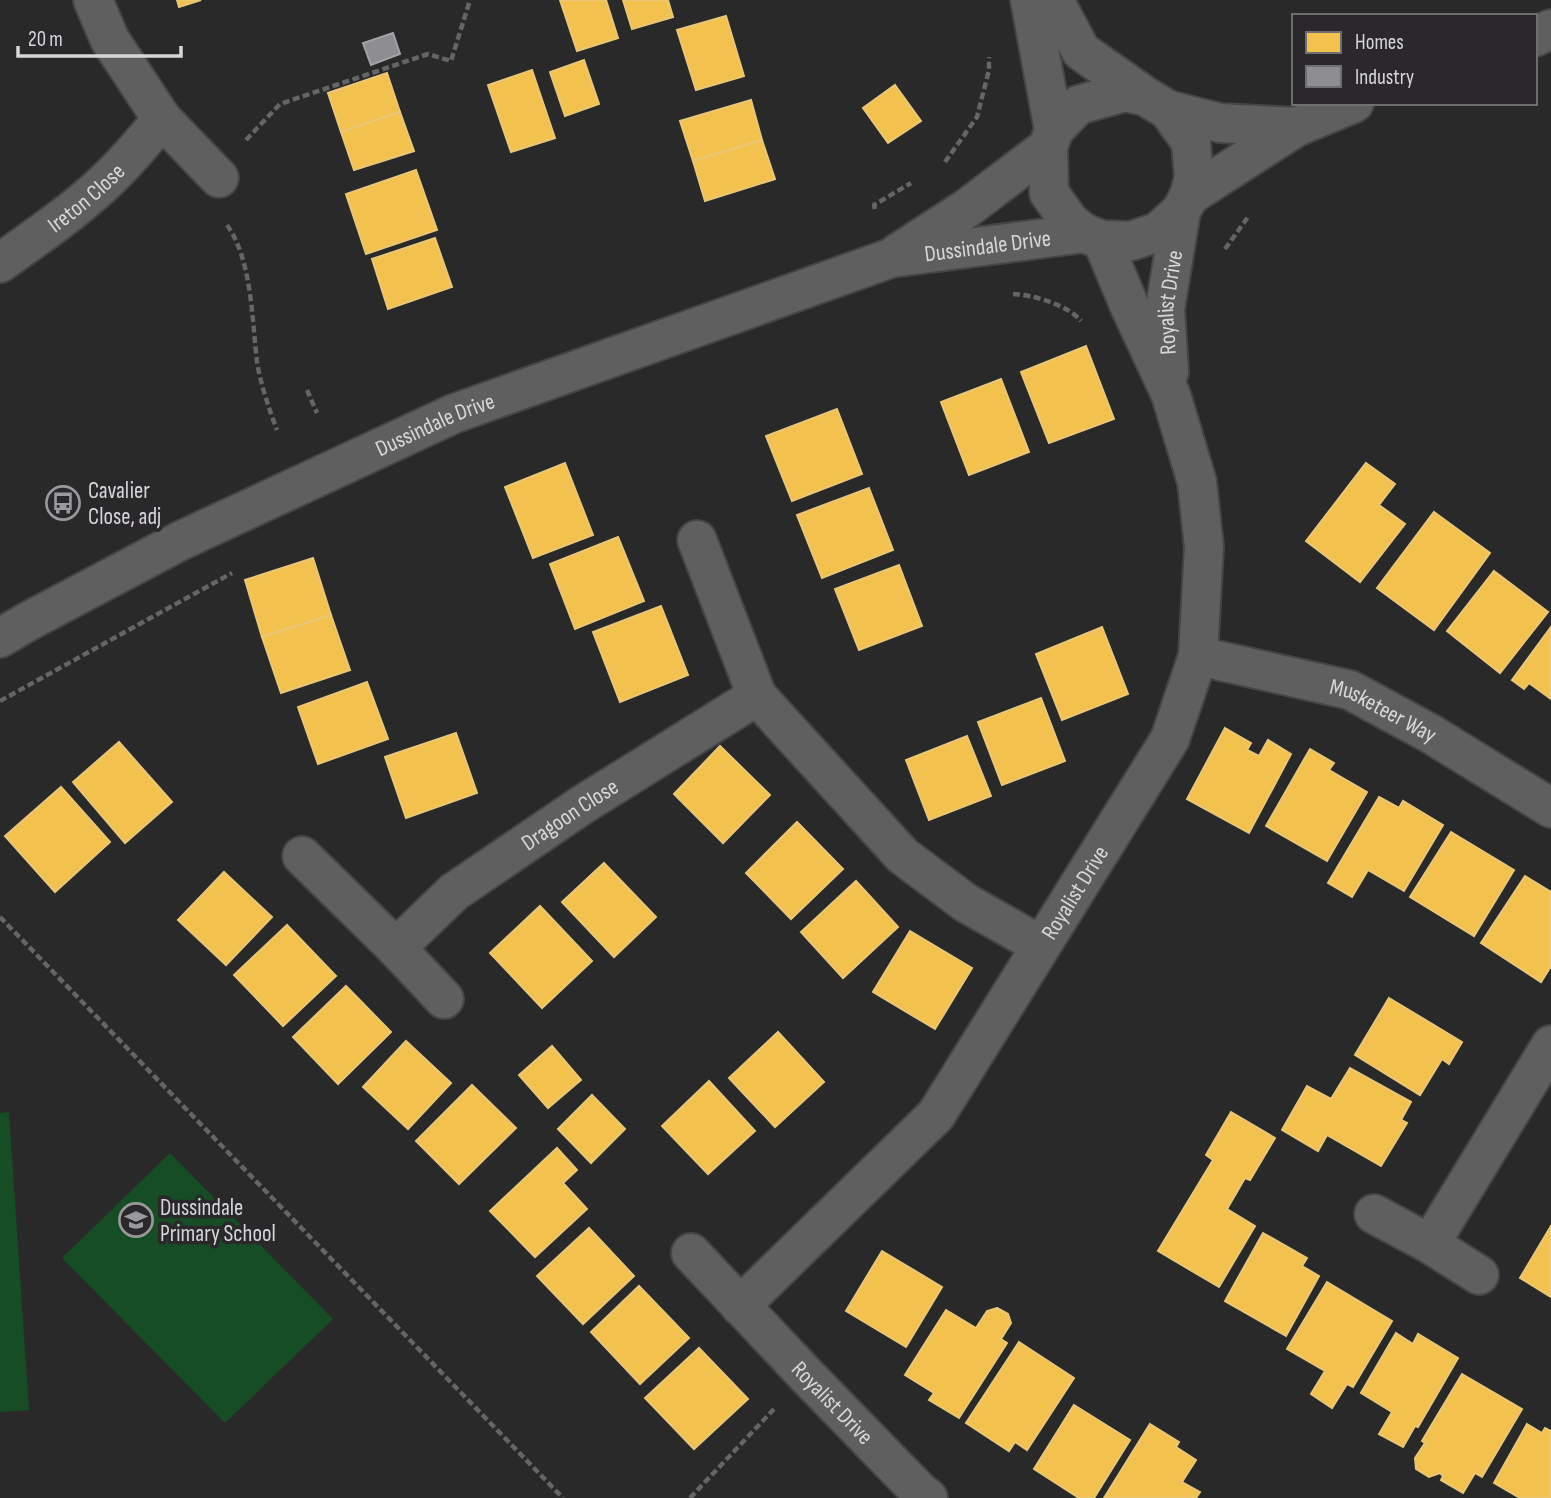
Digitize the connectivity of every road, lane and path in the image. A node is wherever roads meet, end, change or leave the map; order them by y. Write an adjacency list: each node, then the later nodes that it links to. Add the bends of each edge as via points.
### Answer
1 (93, 0): 8 (street, via 110,40)
2 (470, 0): 12 (path, via 452,61 428,54 280,104)
3 (1030, 0): 10 (street, Dussindale Drive)
4 (1054, 0): 6 (street, via 1081,51)
5 (989, 45): 11 (path, via 989,70 977,117)
6 (1157, 103): 9 (street, via 1220,123); 10 (street, Dussindale Drive, via 1125,92 1078,105); 14 (street, via 1191,142 1194,178)
7 (1349, 105): 9 (street, Dussindale Drive)
8 (162, 119): 12 (street); 18 (street, Ireton Close, via 104,183)
9 (1296, 127): 14 (street, Dussindale Drive)
10 (1051, 138): 16 (street, Dussindale Drive, via 1049,193 1070,222); 17 (street, Dussindale Drive, via 965,209)
11 (943, 165)
12 (217, 176): 22 (path, via 210,201 236,237 249,288 258,366)
13 (920, 178): 15 (path)
14 (1185, 204): 16 (street, Dussindale Drive, via 1158,232 1131,241); 20 (street, Royalist Drive, via 1165,309)
15 (874, 205)
16 (1093, 236): 17 (street, Dussindale Drive); 20 (street, Royalist Drive)
17 (891, 258): 25 (street, Dussindale Drive, via 453,414 180,541)
18 (0, 263)
19 (307, 390): 21 (path)
20 (1171, 395): 26 (street, Royalist Drive, via 1201,508 1204,547)
21 (317, 413)
22 (277, 430)
23 (697, 540): 27 (street)
24 (238, 570): 28 (path)
25 (0, 638)
26 (1198, 656): 29 (street, Musketeer Way, via 1350,690); 32 (street, Royalist Drive, via 1170,739)
27 (757, 696): 32 (street, via 903,856 966,903); 33 (street, Dragoon Close, via 582,805 454,892)
28 (0, 701)
29 (1551, 808)
30 (302, 856): 33 (street)
31 (0, 917): 42 (path)
32 (1040, 945): 40 (street, Royalist Drive, via 936,1115)
33 (396, 948): 34 (street)
34 (444, 999)
35 (1551, 1045): 37 (street)
36 (1374, 1214): 37 (street)
37 (1430, 1244): 39 (street)
38 (691, 1253): 40 (street, Royalist Drive)
39 (1479, 1275)
40 (740, 1306): 41 (street, Royalist Drive)
41 (806, 1375): 43 (path); 44 (street, Royalist Drive)
42 (563, 1498)
43 (690, 1498)
44 (928, 1498)

